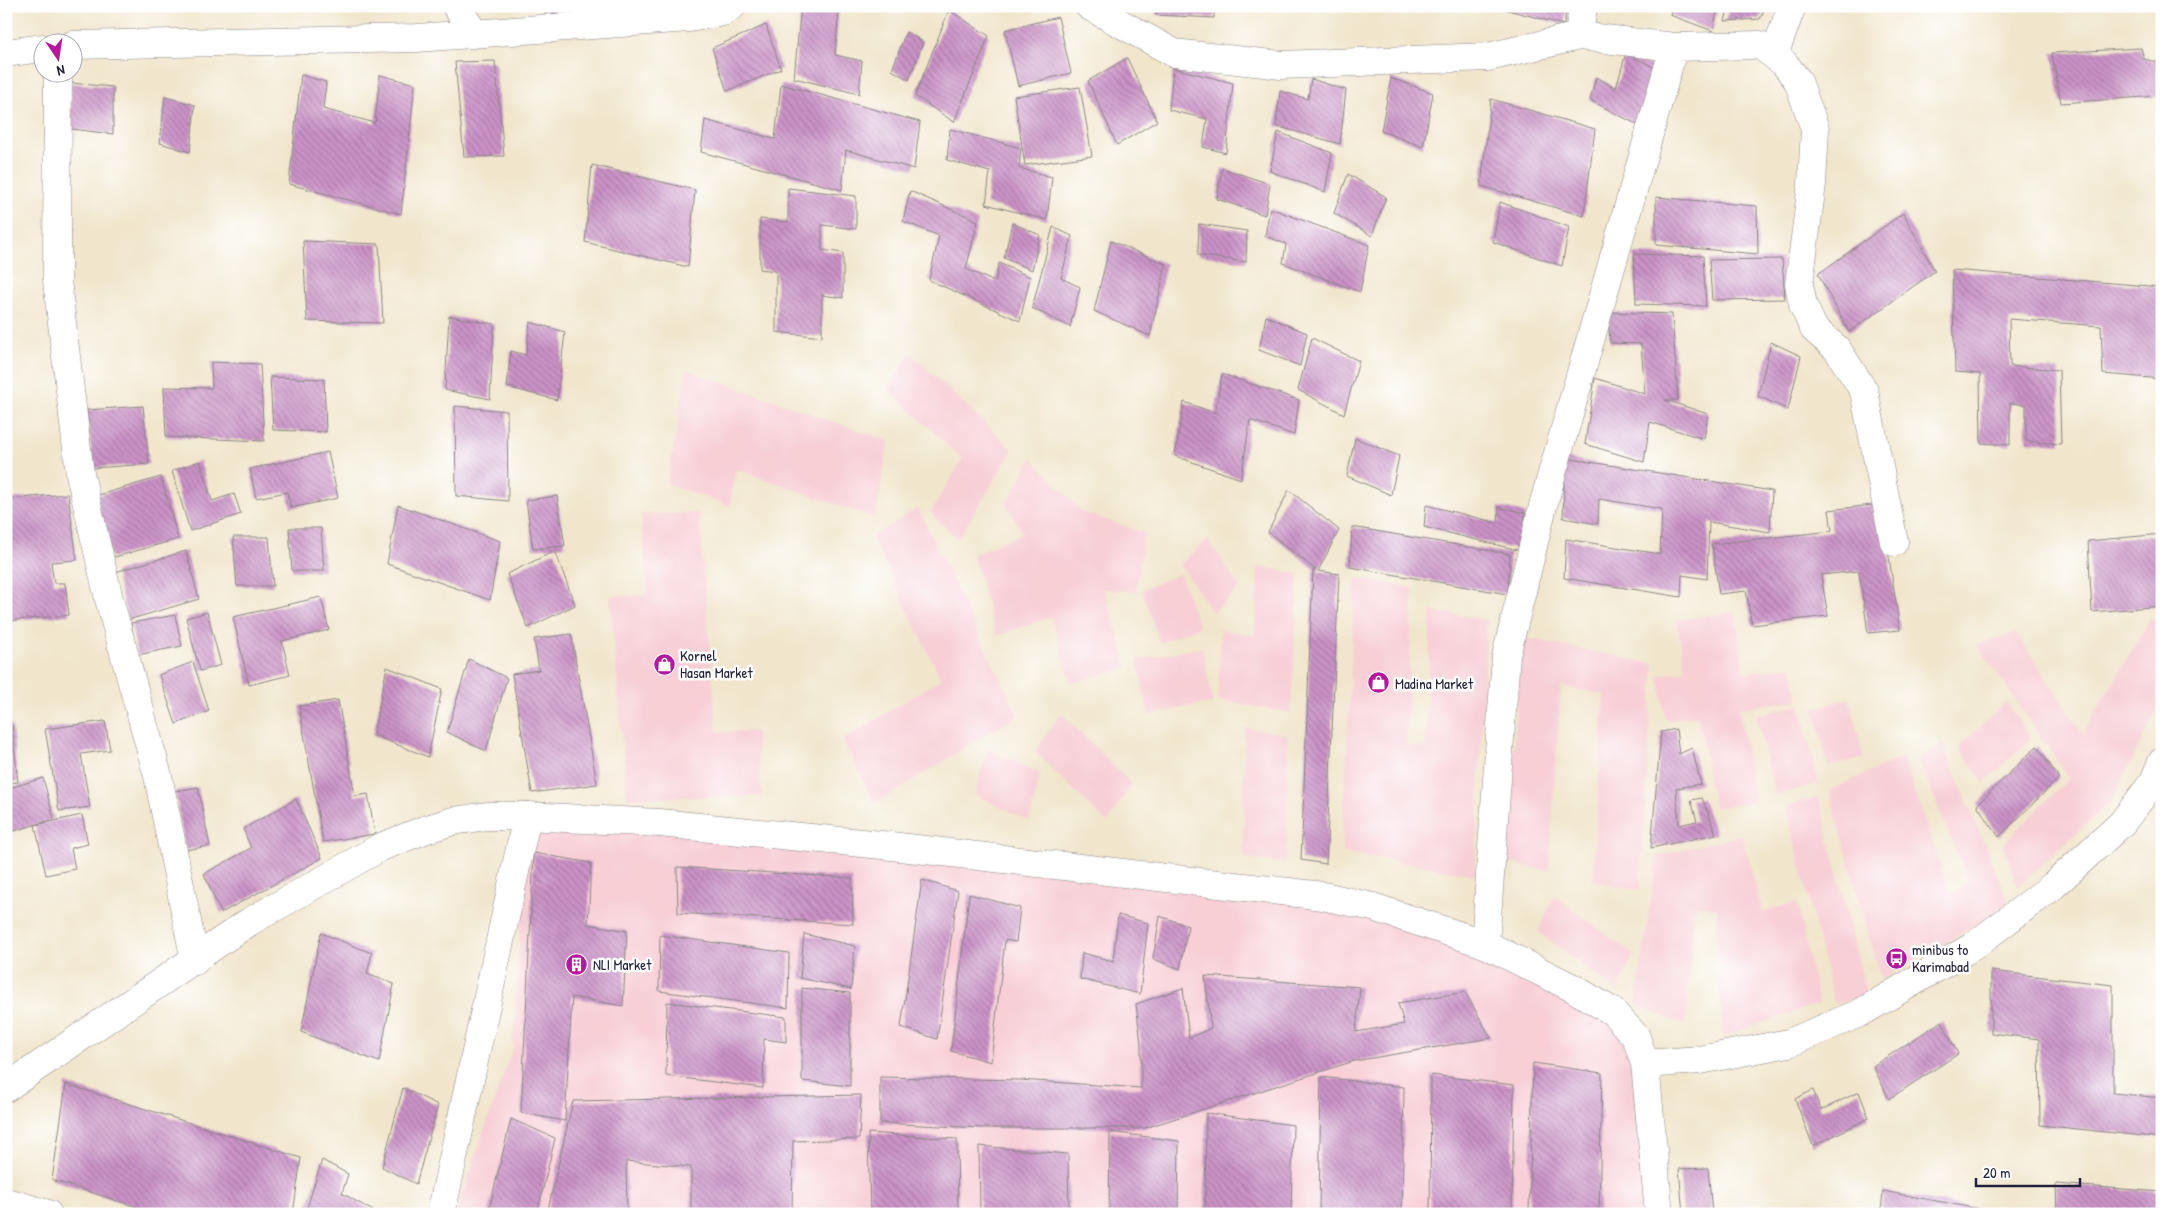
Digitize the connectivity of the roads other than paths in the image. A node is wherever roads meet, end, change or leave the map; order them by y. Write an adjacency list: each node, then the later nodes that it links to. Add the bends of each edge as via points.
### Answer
1 (456, 6): 6 (main road)
2 (732, 6): 6 (main road, via 723,12 689,18)
3 (1088, 6): 7 (main road, via 1174,53 1281,65 1488,57)
4 (1583, 6): 7 (main road)
5 (1792, 6): 12 (main road)
6 (475, 34): 8 (main road)
7 (1578, 36): 9 (main road)
8 (82, 46)
9 (1674, 47): 12 (main road, via 1760,45); 17 (main road, via 1544,502 1506,656)
10 (32, 49): 11 (main road)
11 (6, 53)
12 (1774, 55): 14 (main road, via 1798,81 1815,129 1812,184 1799,284 1803,305 1814,329 1837,349 1864,392)
13 (58, 82): 18 (main road, via 58,281 80,474 109,599 158,776)
14 (1894, 542)
15 (2162, 762): 19 (main road, via 2154,781 2122,823 2052,886 1972,947 1860,1014 1789,1043 1700,1060)
16 (527, 816): 17 (main road, via 659,823 872,844 1322,896 1373,907); 18 (main road, via 487,816 453,821 381,847 249,922); 23 (main road)
17 (1485, 944): 19 (main road, via 1613,1012 1636,1038)
18 (195, 961): 20 (main road)
19 (1645, 1064): 24 (main road)
20 (6, 1088)
21 (6, 1202): 22 (main road)
22 (48, 1214)
23 (441, 1214)
24 (1660, 1214)

